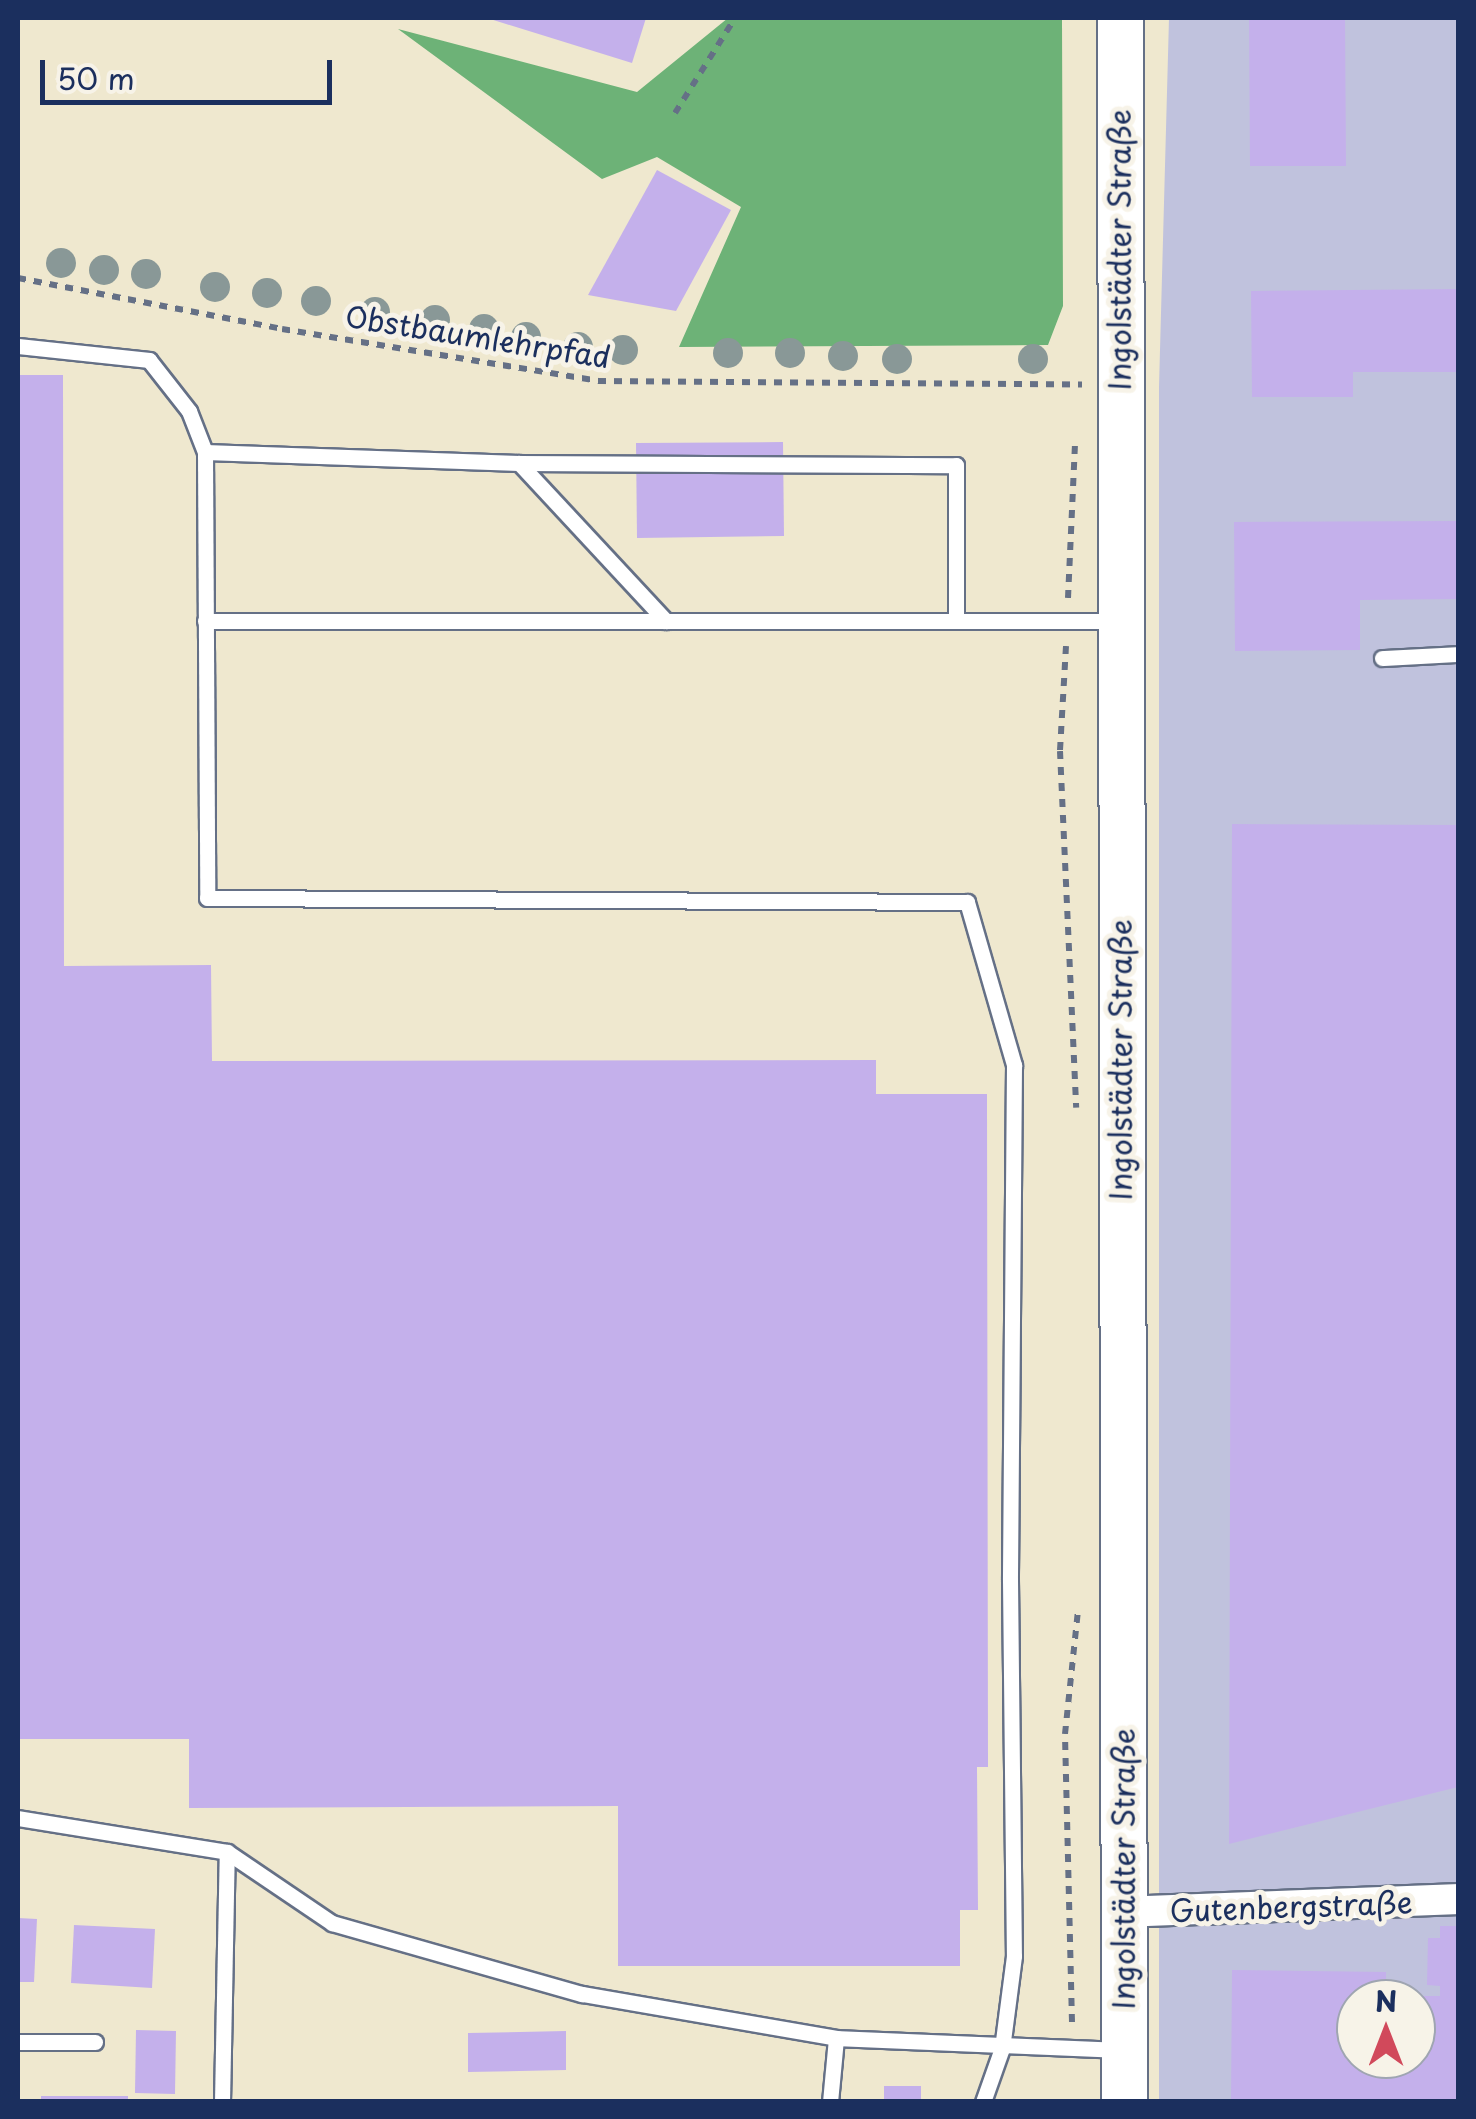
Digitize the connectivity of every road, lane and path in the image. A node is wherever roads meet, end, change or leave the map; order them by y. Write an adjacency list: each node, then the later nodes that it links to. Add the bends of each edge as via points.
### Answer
1 (735, 18): 3 (path)
2 (1120, 18): 7 (street, Ingolstädter Straße)
3 (675, 113)
4 (18, 278): 7 (path, Obstbaumlehrpfad, via 598,381)
5 (18, 346): 10 (lane, via 149,360 188,412)
6 (1078, 365): 7 (path)
7 (1098, 386): 8 (path); 16 (street, Ingolstädter Straße)
8 (1077, 404)
9 (1076, 424): 15 (path)
10 (205, 452): 11 (lane); 12 (lane)
11 (519, 463): 13 (lane); 14 (lane, via 956,466)
12 (205, 621): 13 (lane); 28 (lane, via 208,898 967,902 1014,1065 1014,1956)
13 (666, 621): 14 (lane)
14 (956, 621): 15 (lane)
15 (1067, 621): 16 (lane); 19 (path, via 1060,751)
16 (1119, 621): 24 (street, Ingolstädter Straße)
17 (1458, 654): 18 (lane)
18 (1382, 658)
19 (1077, 1115)
20 (1079, 1603): 29 (path, via 1065,1734)
21 (18, 1818): 22 (lane)
22 (227, 1852): 25 (lane, via 332,1923 582,1994); 31 (lane)
23 (1458, 1900): 24 (street, Gutenbergstraße)
24 (1123, 1912): 30 (street, Ingolstädter Straße)
25 (836, 2038): 28 (lane); 32 (lane)
26 (18, 2042): 27 (lane)
27 (95, 2042)
28 (1002, 2048): 29 (lane); 33 (lane)
29 (1073, 2048): 30 (lane)
30 (1124, 2050): 34 (street, Ingolstädter Straße)
31 (222, 2102)
32 (830, 2102)
33 (983, 2102)
34 (1124, 2102)

